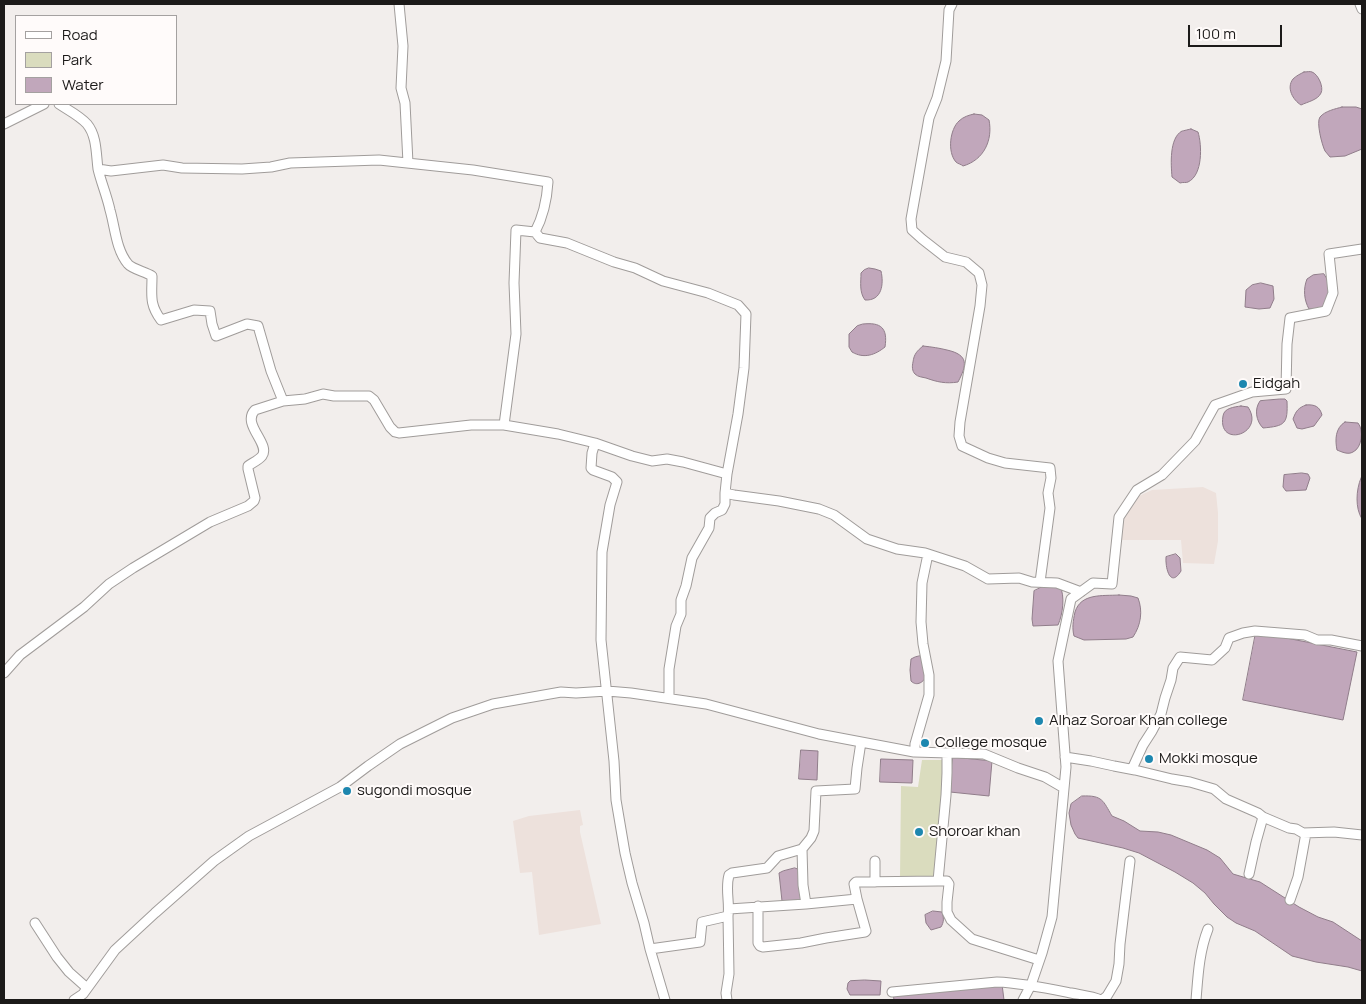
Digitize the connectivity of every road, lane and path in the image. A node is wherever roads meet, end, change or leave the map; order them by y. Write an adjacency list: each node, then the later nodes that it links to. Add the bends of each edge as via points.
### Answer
1 (399, 4): 8 (street, via 401,88 405,103)
2 (952, 4): 18 (street, via 946,60 929,118 911,219 912,230 945,256 966,262 981,279 977,327 960,422 962,446 1005,463 1050,468 1050,508)
3 (1360, 4): 4 (street)
4 (1362, 8)
5 (42, 105): 7 (street)
6 (60, 105): 9 (street, via 87,125 93,135)
7 (4, 124)
8 (408, 163): 9 (street, via 379,160 290,163 242,169 163,165 111,171); 10 (street, via 548,182 548,194)
9 (98, 169): 12 (street, via 124,258 129,266 152,276 152,303 156,313 162,320 194,310 210,311 216,336 247,324 258,326)
10 (535, 232): 13 (street, via 516,230 516,334); 15 (street, via 540,238 567,243 663,281 708,293 738,305 746,314 744,368)
11 (1362, 249): 19 (street, via 1329,254 1333,293 1326,311 1290,318 1286,344 1286,389 1252,392 1214,405 1195,441 1162,475 1138,490 1119,517 1112,584 1093,583)
12 (283, 401): 13 (street, via 323,394 369,396 390,427 399,433 471,425); 21 (street, via 252,413 264,451 262,457 248,466 254,501 203,527 109,584 20,655)
13 (504, 425): 14 (street)
14 (595, 443): 15 (street, via 638,458 652,461 667,459); 22 (street, via 593,470 617,482 602,552 601,640)
15 (727, 474): 16 (street)
16 (725, 493): 17 (street, via 819,509 834,515 867,539); 23 (street, via 722,510 710,518 709,528 692,558 676,626 669,669)
17 (928, 554): 18 (street, via 965,566 988,579 1019,578); 25 (street, via 922,583 921,622 929,696)
18 (1040, 582): 19 (street, via 1057,583)
19 (1081, 592): 27 (street, via 1071,599 1058,661)
20 (1362, 646): 28 (street, via 1317,640 1305,635 1255,631 1230,638 1212,660 1180,657 1173,668 1161,714)
21 (4, 673)
22 (606, 691): 23 (street); 46 (street, via 616,800 625,853); 49 (street, via 561,692 493,704 452,718 400,744 340,787 249,836 214,862 115,950)
23 (669, 698): 24 (street)
24 (862, 742): 25 (street); 33 (street, via 855,790 816,792 814,831)
25 (915, 752): 26 (street)
26 (947, 754): 29 (street, via 984,754 1045,777); 37 (street)
27 (1065, 757): 28 (street); 29 (street)
28 (1132, 769): 30 (street, via 1214,789 1226,799)
29 (1064, 788): 47 (street, via 1052,917)
30 (1263, 817): 31 (street); 36 (street)
31 (1306, 833): 32 (street); 40 (street)
32 (1362, 835)
33 (802, 849): 41 (street); 43 (street, via 778,856 768,868 731,874)
34 (875, 861): 38 (street)
35 (1130, 861): 55 (street, via 1120,964 1116,981)
36 (1249, 874)
37 (938, 880): 38 (street); 47 (street, via 947,880 950,884 947,912 951,920 972,939)
38 (875, 882): 39 (street, via 855,883)
39 (857, 899): 41 (street); 42 (street, via 865,932 763,947 758,943)
40 (1290, 900)
41 (806, 904): 42 (street)
42 (758, 906): 43 (street)
43 (728, 913): 46 (street, via 702,922 701,941 698,943); 53 (street)
44 (35, 923): 49 (street, via 69,972)
45 (1208, 929): 56 (street, via 1202,944)
46 (650, 949): 52 (street)
47 (1039, 960): 48 (street)
48 (1031, 985): 50 (street, via 997,982); 54 (street); 55 (street)
49 (88, 988): 51 (street)
50 (892, 992)
51 (74, 1000)
52 (665, 1000)
53 (727, 1000)
54 (1023, 1000)
55 (1101, 1000)
56 (1196, 1000)

